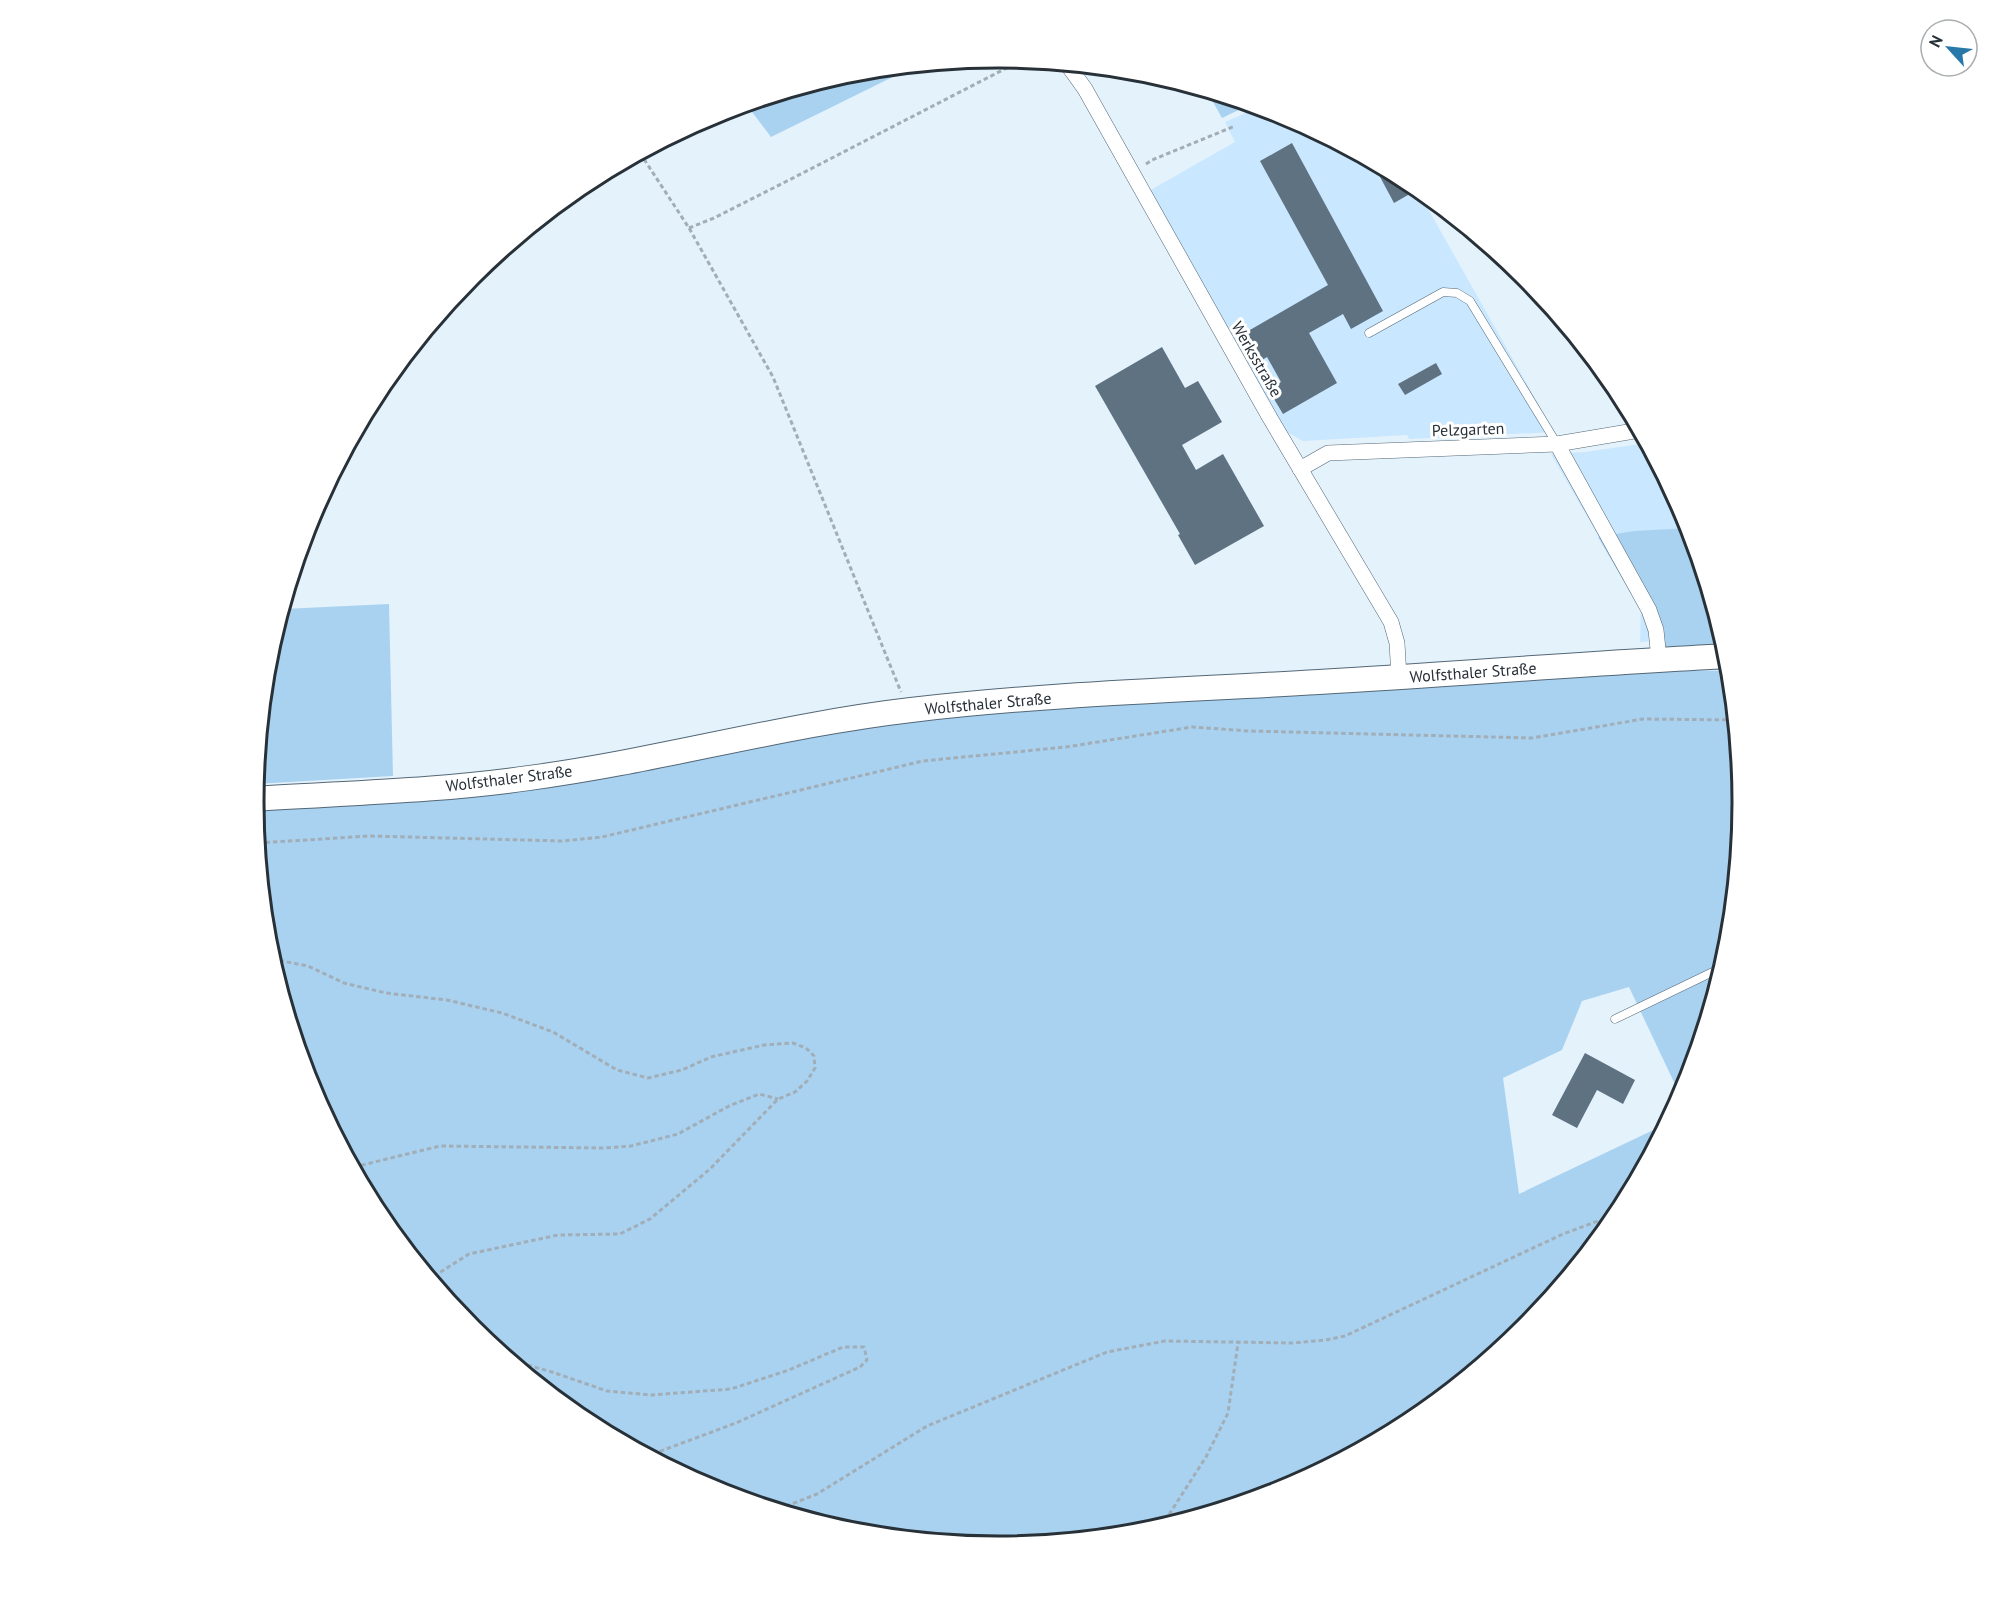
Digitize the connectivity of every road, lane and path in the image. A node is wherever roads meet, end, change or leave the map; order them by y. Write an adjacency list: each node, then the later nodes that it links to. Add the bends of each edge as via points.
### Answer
1 (1006, 68): 6 (path)
2 (1073, 72): 5 (street, Werksstraße)
3 (1235, 126): 5 (path, via 1152,160)
4 (644, 159): 6 (path)
5 (1132, 174): 10 (street, Werksstraße)
6 (689, 228): 14 (path, via 773,377)
7 (1369, 333): 9 (lane, via 1443,292 1464,297)
8 (1632, 431): 9 (street, Pelzgarten)
9 (1557, 444): 10 (street, Pelzgarten, via 1328,453); 12 (street, via 1649,610)
10 (1300, 469): 13 (street, Werksstraße, via 1391,621)
11 (1718, 656): 12 (main road, Wolfsthaler Straße)
12 (1659, 659): 13 (main road, Wolfsthaler Straße)
13 (1399, 677): 14 (main road, Wolfsthaler Straße)
14 (908, 710): 16 (main road, Wolfsthaler Straße, via 528,778)
15 (1727, 720): 17 (path, via 1643,719 1532,738 1192,727 1066,747 924,761 602,837 562,842 369,836)
16 (264, 798)
17 (266, 843)
18 (283, 961): 21 (path, via 386,993 447,1000 502,1013 553,1032 617,1070 648,1078 764,1045 793,1043 806,1048 814,1056 815,1068 795,1092)
19 (1711, 973): 20 (lane)
20 (1615, 1019)
21 (778, 1099): 22 (path, via 759,1094 678,1134 630,1146 440,1146); 24 (path, via 710,1169 650,1219 620,1234 558,1235 469,1254)
22 (361, 1165)
23 (1601, 1221): 25 (path, via 1563,1234 1351,1334 1293,1343)
24 (438, 1274)
25 (1238, 1343): 28 (path, via 1165,1341 1107,1352 927,1426 817,1494); 29 (path, via 1228,1413 1206,1457)
26 (530, 1365): 27 (path, via 607,1391 651,1395 731,1389 843,1347 864,1347 867,1360 860,1367 736,1423)
27 (659, 1452)
28 (790, 1505)
29 (1169, 1515)

